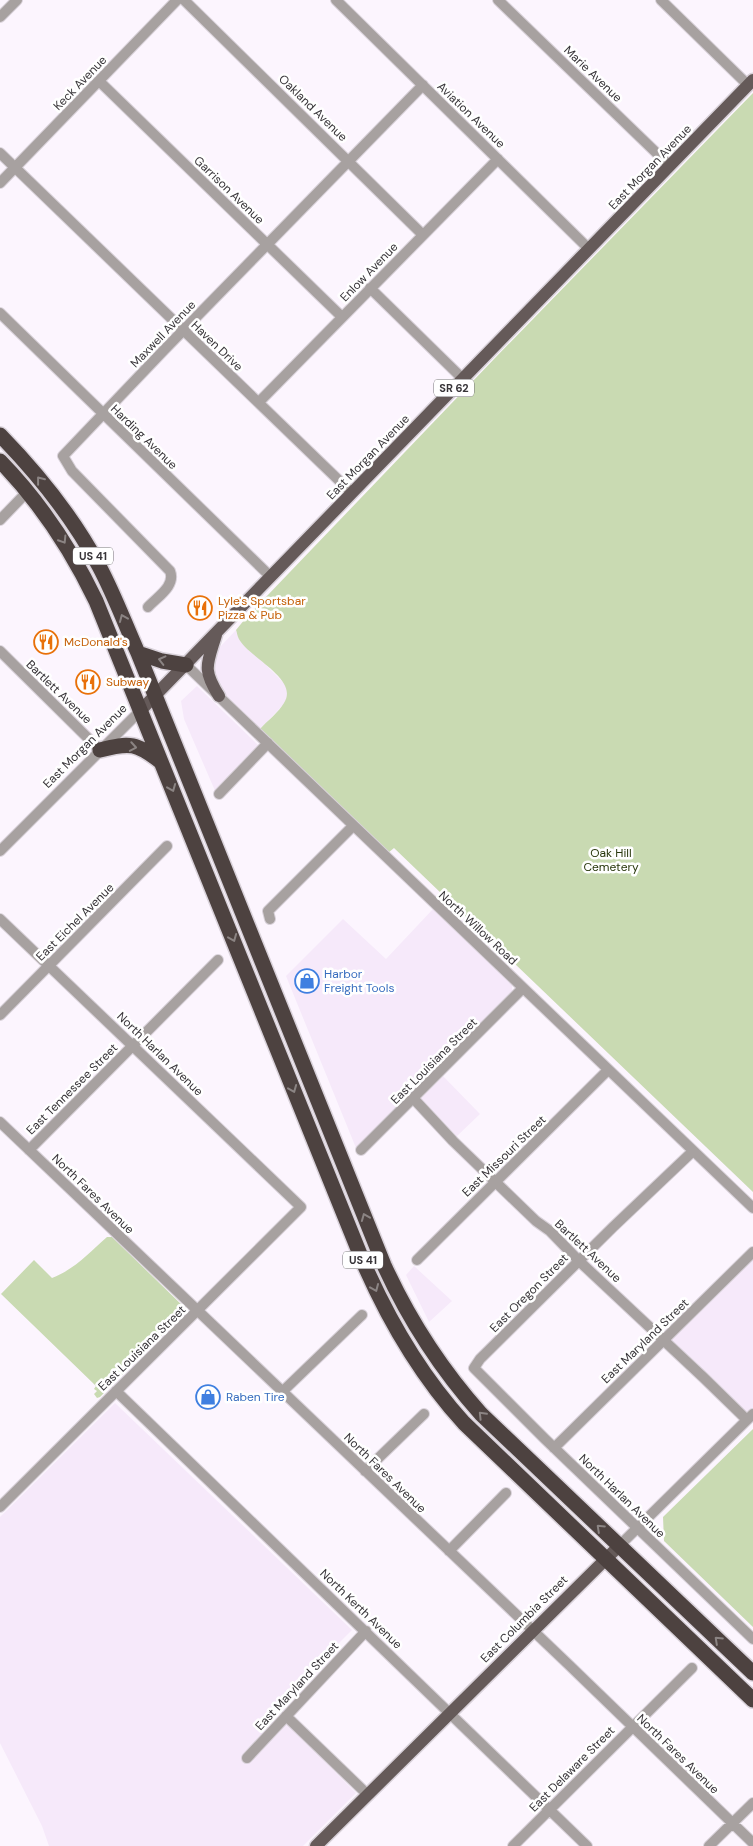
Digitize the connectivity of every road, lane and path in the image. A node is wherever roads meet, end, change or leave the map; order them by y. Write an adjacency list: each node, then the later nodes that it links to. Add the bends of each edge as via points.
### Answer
1 (17, 0): 7 (street)
2 (177, 0): 8 (street, Keck Avenue)
3 (184, 0): 13 (street, Oakland Avenue)
4 (336, 0): 10 (street, Aviation Avenue)
5 (498, 0): 14 (street, Marie Avenue)
6 (661, 0): 9 (street)
7 (0, 17)
8 (99, 81): 15 (street, Keck Avenue); 18 (street, Garrison Avenue)
9 (751, 82): 14 (main road, East Morgan Avenue / SR 62)
10 (423, 85): 12 (street, Aviation Avenue); 13 (street, Maxwell Avenue)
11 (0, 153): 15 (street, Haven Drive)
12 (498, 159): 17 (street, Enlow Avenue); 19 (street, Aviation Avenue)
13 (348, 160): 17 (street, Oakland Avenue); 18 (street, Maxwell Avenue)
14 (670, 166): 19 (main road, East Morgan Avenue / SR 62)
15 (15, 168): 16 (street, Keck Avenue); 23 (street, Haven Drive)
16 (0, 183)
17 (423, 235): 20 (street, Enlow Avenue)
18 (267, 244): 22 (street, Garrison Avenue); 23 (street, Maxwell Avenue)
19 (590, 248): 24 (main road, East Morgan Avenue / SR 62)
20 (370, 288): 22 (street, Enlow Avenue); 24 (street)
21 (0, 313): 26 (street, Harding Avenue)
22 (342, 317): 25 (street, Enlow Avenue)
23 (183, 330): 25 (street, Haven Drive); 26 (street, Maxwell Avenue)
24 (463, 379): 30 (main road, East Morgan Avenue / SR 62)
25 (259, 402): 30 (street, Haven Drive)
26 (104, 414): 32 (street, Harding Avenue); 33 (street, Maxwell Avenue, via 63,456 72,472 170,571 171,583)
27 (0, 435): 36 (highway, US 41, one-way to 27, via 107,582 85,542 36,474)
28 (0, 461): 29 (highway, US 41)
29 (28, 492): 31 (street); 40 (highway, US 41, one-way to 40, via 59,534 86,581)
30 (352, 493): 32 (main road, East Morgan Avenue / SR 62)
31 (0, 520)
32 (271, 577): 34 (main road, East Morgan Avenue / SR 62)
33 (148, 607)
34 (217, 633): 37 (main road, East Morgan Avenue / SR 62); 39 (main road, via 207,671)
35 (0, 652): 42 (street, Bartlett Avenue)
36 (138, 653): 37 (highway, one-way to 36); 38 (highway, US 41)
37 (186, 664): 38 (main road, East Morgan Avenue / SR 62); 39 (street, North Willow Road)
38 (155, 696): 40 (main road, East Morgan Avenue / SR 62); 80 (highway, US 41, one-way to 38, via 476,1408 435,1357 403,1305 384,1265)
39 (219, 696): 41 (street, North Willow Road)
40 (141, 710): 42 (street, East Morgan Avenue); 43 (highway, US 41)
41 (268, 743): 44 (street); 45 (street, North Willow Road)
42 (100, 750): 43 (highway, one-way to 43, via 137,746); 47 (street, East Morgan Avenue)
43 (162, 763): 82 (highway, US 41, one-way to 82, via 357,1246 395,1329 451,1409)
44 (219, 794)
45 (353, 826): 48 (street); 52 (street, North Willow Road)
46 (167, 846): 51 (street, East Eichel Avenue)
47 (0, 851)
48 (269, 915)
49 (0, 919): 51 (street, North Harlan Avenue)
50 (218, 960): 54 (street, East Tennessee Street)
51 (49, 966): 53 (street, East Eichel Avenue); 54 (street, North Harlan Avenue)
52 (524, 988): 55 (street, North Willow Road); 56 (street, East Louisiana Street)
53 (0, 1015)
54 (133, 1046): 58 (street, East Tennessee Street); 62 (street, North Harlan Avenue)
55 (608, 1070): 60 (street, North Willow Road); 61 (street, East Missouri Street)
56 (414, 1098): 59 (street, East Louisiana Street); 61 (street, Bartlett Avenue)
57 (0, 1122): 58 (street, North Fares Avenue)
58 (29, 1150): 67 (street, North Fares Avenue)
59 (361, 1150)
60 (693, 1151): 63 (street, North Willow Road); 66 (street, East Oregon Street)
61 (496, 1181): 65 (street, East Missouri Street); 66 (street, Bartlett Avenue)
62 (302, 1207): 67 (street, East Louisiana Street)
63 (753, 1208)
64 (753, 1252): 69 (street, East Maryland Street)
65 (417, 1260)
66 (578, 1261): 69 (street, Bartlett Avenue); 70 (street, East Oregon Street, via 480,1359 474,1366)
67 (198, 1311): 71 (street, East Louisiana Street); 72 (street, North Fares Avenue)
68 (362, 1315): 72 (street)
69 (664, 1341): 74 (street, Bartlett Avenue); 75 (street, East Maryland Street)
70 (475, 1371): 75 (street, North Harlan Avenue)
71 (116, 1391): 78 (street, East Louisiana Street); 84 (street, North Kerth Avenue)
72 (282, 1392): 76 (street, North Fares Avenue)
73 (424, 1414): 76 (street)
74 (750, 1417): 79 (street, East Columbia Street)
75 (554, 1448): 79 (street, North Harlan Avenue)
76 (365, 1471): 81 (street, North Fares Avenue)
77 (506, 1493): 81 (street)
78 (0, 1507)
79 (638, 1527): 80 (street, East Columbia Street); 85 (street, North Harlan Avenue)
80 (618, 1546): 82 (main road, East Columbia Street); 87 (highway, US 41, one-way to 80)
81 (449, 1552): 83 (street, North Fares Avenue)
82 (605, 1558): 83 (main road, East Columbia Street); 88 (highway, US 41)
83 (532, 1630): 89 (main road, East Columbia Street); 91 (street, North Fares Avenue)
84 (366, 1631): 89 (street, North Kerth Avenue); 90 (street, East Maryland Street)
85 (753, 1638)
86 (692, 1668): 91 (street, East Delaware Street)
87 (753, 1673)
88 (753, 1700)
89 (451, 1713): 93 (main road, East Columbia Street); 95 (street, North Kerth Avenue)
90 (286, 1716): 92 (street, East Maryland Street); 93 (street)
91 (632, 1727): 95 (street, East Delaware Street); 96 (street, North Fares Avenue)
92 (247, 1758)
93 (368, 1795): 98 (main road, East Columbia Street)
94 (753, 1803): 96 (street)
95 (550, 1809): 99 (street, East Delaware Street); 100 (street, North Kerth Avenue)
96 (732, 1823): 97 (street, North Fares Avenue); 101 (street)
97 (753, 1843)
98 (316, 1846)
99 (513, 1846)
100 (588, 1846)
101 (709, 1846)

